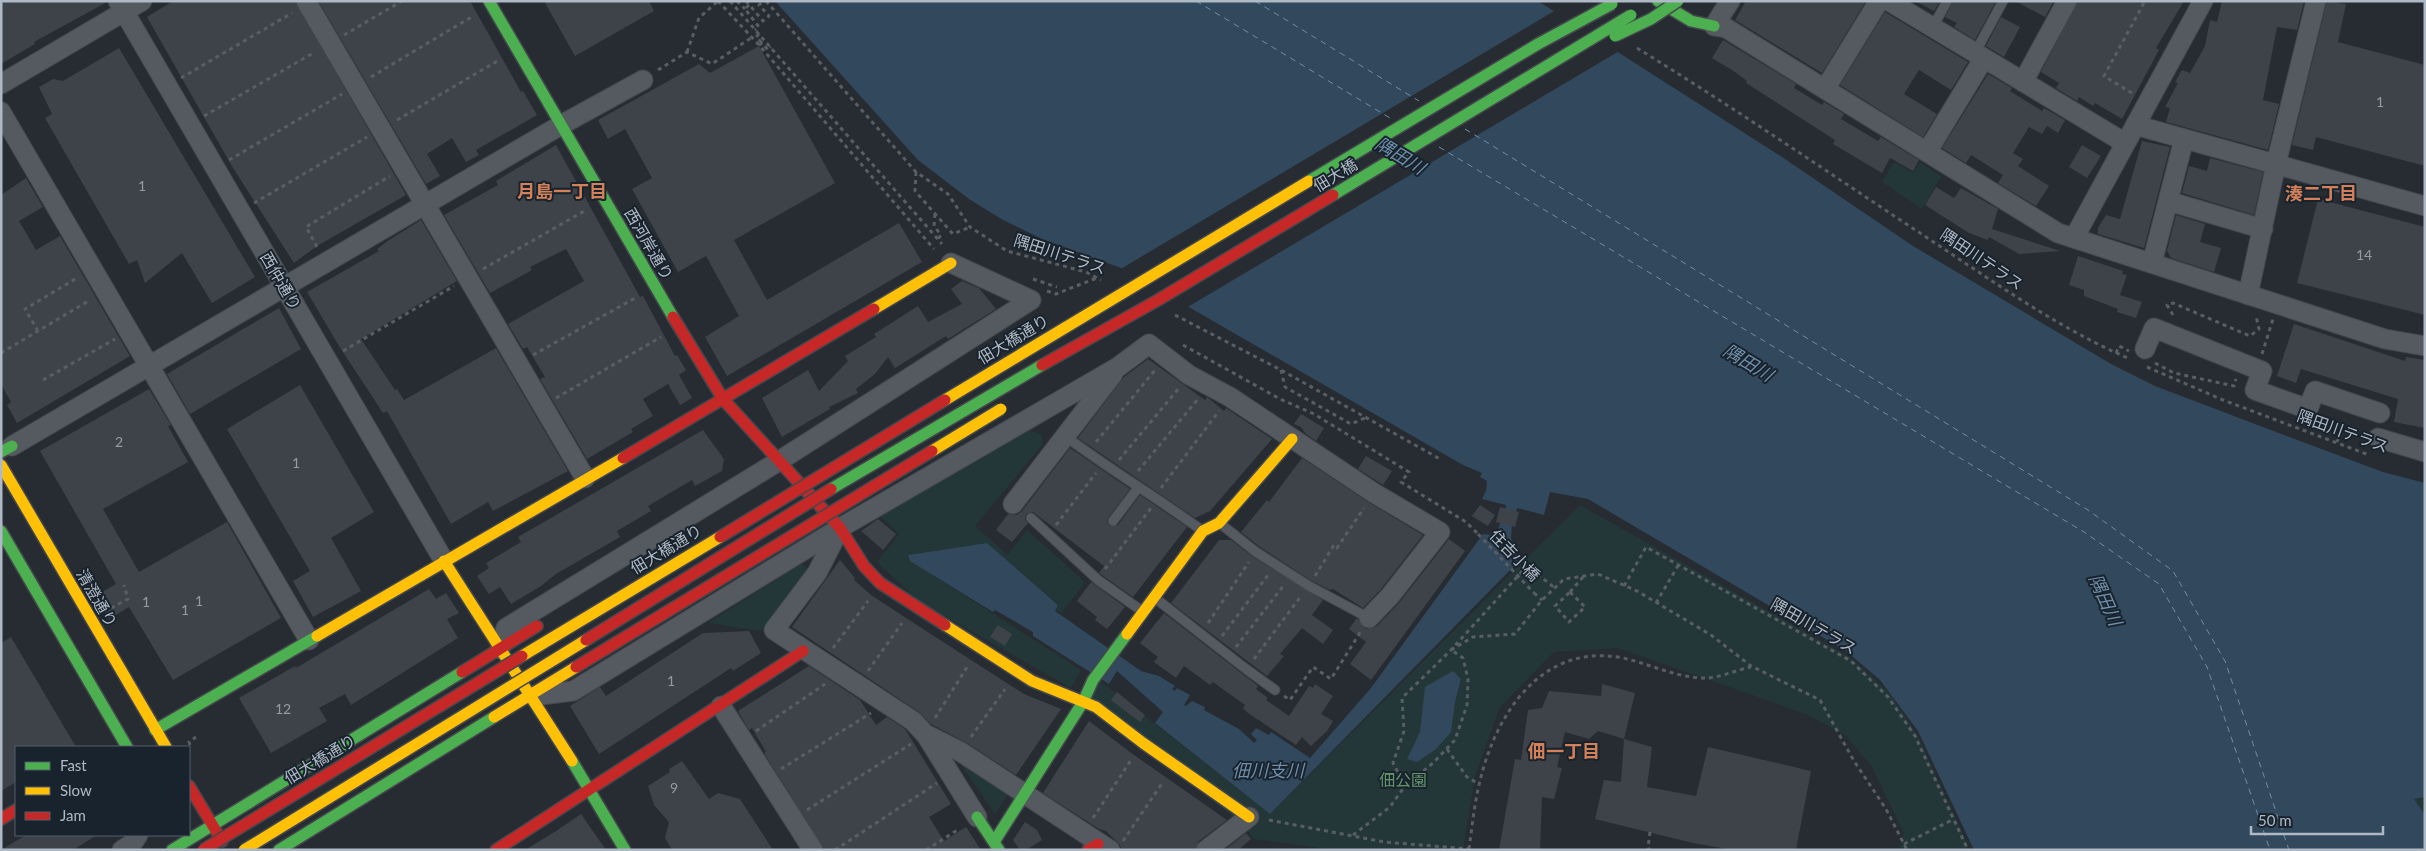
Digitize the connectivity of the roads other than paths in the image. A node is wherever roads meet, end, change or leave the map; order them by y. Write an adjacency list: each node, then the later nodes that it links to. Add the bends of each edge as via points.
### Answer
1 (142, 1): 16 (street)
2 (488, 1): 28 (main road, 西河岸通り)
3 (1598, 1): 20 (main road, bridge)
4 (1658, 1): 18 (main road, via 1691,21)
5 (1678, 1): 22 (main road, bridge, via 1650,19)
6 (1730, 1): 18 (street)
7 (1878, 1): 26 (street)
8 (1889, 1): 19 (street)
9 (1947, 1): 19 (lane)
10 (2003, 1): 21 (lane)
11 (2067, 1): 24 (street)
12 (2203, 1): 29 (street)
13 (2316, 1): 33 (street)
14 (307, 3): 35 (street)
15 (1615, 3): 20 (main road, 佃大橋, bridge)
16 (121, 6): 25 (street); 42 (street, 西仲通り)
17 (1642, 8): 22 (main road, 佃大橋, bridge)
18 (1714, 26): 26 (street, via 1726,28)
19 (1933, 27): 21 (street)
20 (1538, 44): 41 (main road, 佃大橋, bridge)
21 (1979, 56): 24 (street); 32 (street)
22 (1547, 68): 44 (main road, 佃大橋, bridge)
23 (642, 80): 28 (street)
24 (2024, 82): 31 (street)
25 (1, 84)
26 (1825, 89): 32 (street)
27 (1, 112): 49 (street)
28 (561, 125): 35 (street); 51 (main road, 西河岸通り)
29 (2135, 126): 30 (street); 31 (street)
30 (2184, 139): 33 (street); 34 (street)
31 (2125, 143): 38 (street)
32 (1927, 152): 38 (street, via 2058,233)
33 (2276, 164): 36 (street); 37 (street)
34 (2168, 201): 37 (street); 40 (street)
35 (425, 204): 42 (street); 62 (street)
36 (2425, 206)
37 (2262, 229): 43 (street)
38 (2074, 238): 40 (street)
39 (948, 259): 51 (main road); 61 (street, via 1034,294)
40 (2152, 263): 43 (street)
41 (1148, 277): 45 (main road, bridge); 101 (main road, 佃大橋通り, bridge)
42 (284, 286): 49 (street); 71 (street, 西仲通り)
43 (2262, 299): 46 (street, via 2385,339)
44 (1158, 300): 47 (main road, bridge); 103 (main road, bridge, via 872,464)
45 (1059, 318)
46 (2425, 346)
47 (1081, 357)
48 (2141, 358): 53 (street, via 2154,328 2262,371 2255,390 2308,409 2315,391)
49 (149, 366): 57 (street); 76 (street)
50 (1118, 367): 54 (street); 56 (street, via 1149,344 1189,375 1230,397); 68 (street)
51 (723, 399): 61 (main road, 西河岸通り); 62 (main road)
52 (1010, 403): 80 (main road, bridge)
53 (2380, 413)
54 (1065, 436): 63 (lane); 64 (street)
55 (2378, 438): 58 (street)
56 (1292, 439): 67 (main road); 74 (street, via 1440,532)
57 (7, 449)
58 (2425, 452)
59 (1, 465): 83 (main road, 清澄通り)
60 (799, 468): 61 (main road)
61 (781, 470): 68 (main road, 西河岸通り); 77 (street, via 506,628)
62 (585, 478): 71 (main road)
63 (1138, 488): 66 (lane); 70 (lane)
64 (1013, 504)
65 (1031, 518): 73 (lane, via 1098,580)
66 (1113, 521)
67 (1219, 524): 70 (main road); 74 (lane, via 1292,575)
68 (840, 528): 78 (street, via 816,573 774,630); 80 (street, via 573,691); 81 (main road, 西河岸通り, via 864,566 880,583 1032,681)
69 (1, 531): 85 (main road)
70 (1203, 531): 72 (main road)
71 (444, 561): 76 (main road); 77 (main road)
72 (1153, 596): 73 (main road); 79 (lane)
73 (1142, 611): 81 (main road, via 1093,680)
74 (1369, 618)
75 (541, 624): 77 (main road)
76 (309, 640): 83 (main road)
77 (500, 649): 80 (main road); 94 (main road)
78 (803, 651): 82 (main road); 84 (street, via 913,721)
79 (1275, 690)
80 (529, 697): 88 (main road); 104 (main road)
81 (1083, 702): 89 (main road); 91 (main road, 西河岸通り)
82 (721, 706): 88 (main road); 107 (street)
83 (155, 730): 86 (main road, 清澄通り)
84 (926, 735): 89 (street, via 961,752); 92 (street)
85 (125, 746)
86 (165, 746)
87 (190, 788): 94 (main road)
88 (588, 790): 105 (main road); 106 (main road)
89 (1025, 794): 97 (street); 98 (main road)
90 (15, 811): 93 (main road)
91 (1249, 817): 108 (street)
92 (977, 818): 98 (main road)
93 (1, 819)
94 (212, 825): 96 (main road); 102 (main road)
95 (137, 836): 99 (street)
96 (184, 842): 100 (main road)
97 (1100, 844)
98 (997, 846)
99 (122, 850)
100 (172, 850)
101 (203, 850)
102 (228, 850)
103 (244, 850)
104 (279, 850)
105 (496, 850)
106 (625, 850)
107 (813, 850)
108 (1206, 850)

